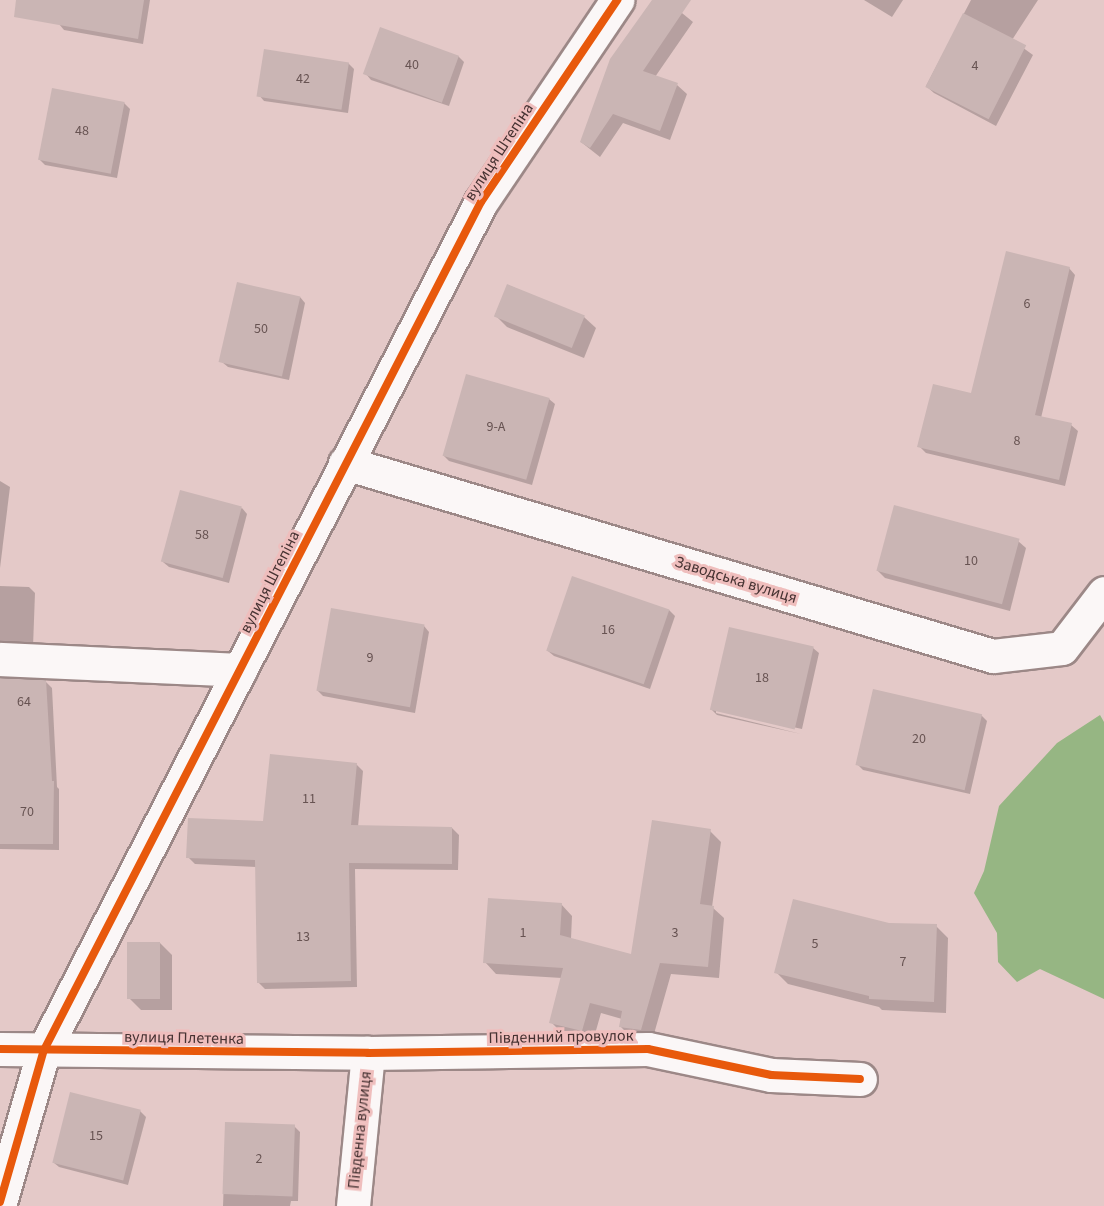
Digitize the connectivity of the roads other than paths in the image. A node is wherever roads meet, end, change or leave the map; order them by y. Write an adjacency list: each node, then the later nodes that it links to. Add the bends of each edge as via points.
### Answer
1 (617, 0): 2 (street, вулиця Штепіна, via 481,202)
2 (345, 464): 3 (street, Заводська вулиця, via 993,656 1062,648); 5 (street, вулиця Штепіна)
3 (1104, 593)
4 (0, 659): 5 (street)
5 (240, 669): 7 (street, вулиця Штепіна)
6 (0, 1048): 7 (street, вулиця Плетенка)
7 (44, 1050): 8 (street, вулиця Плетенка); 10 (street, вулиця Штепіна)
8 (368, 1053): 9 (street, Південний провулок, via 648,1049 771,1075); 11 (street, Південна вулиця)
9 (860, 1078)
10 (0, 1202)
11 (353, 1206)

